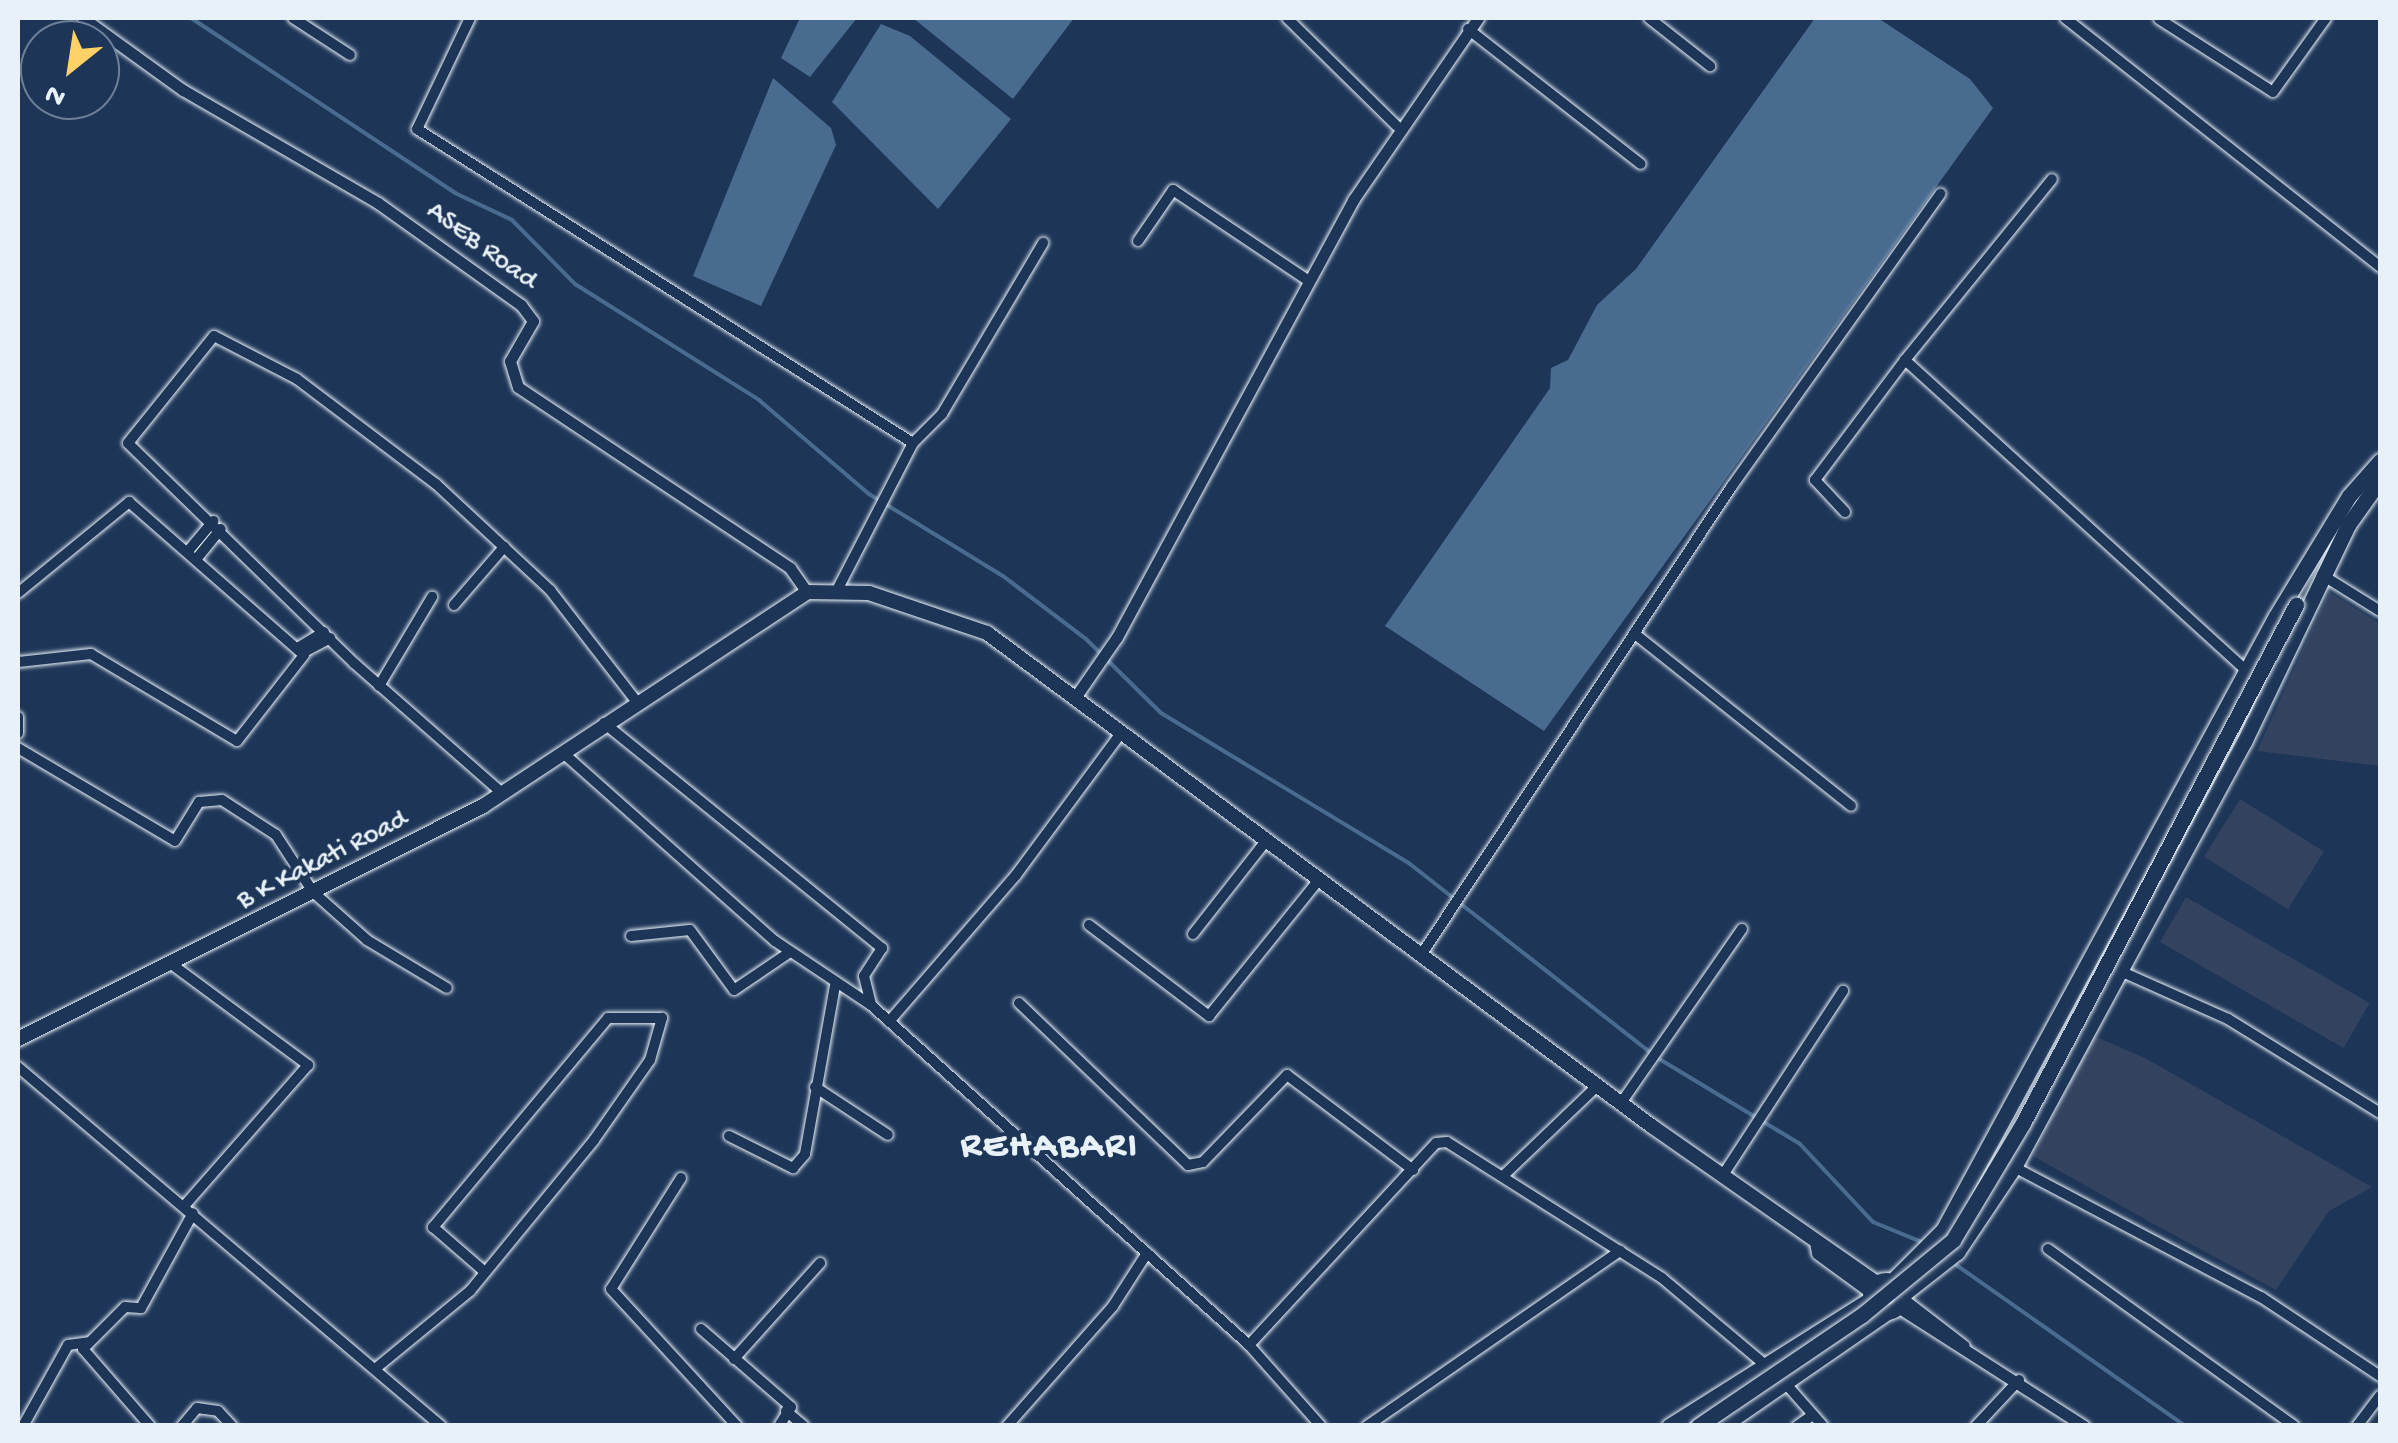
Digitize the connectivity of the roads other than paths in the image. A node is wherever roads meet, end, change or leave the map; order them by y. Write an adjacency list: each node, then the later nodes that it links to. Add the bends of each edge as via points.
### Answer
1 (83, 18): 31 (street, ASEB Road, via 183,90 378,203 521,305 533,321 510,361 518,387 790,568)
2 (293, 18): 11 (street)
3 (470, 18): 22 (street, via 417,129)
4 (1287, 18): 13 (street)
5 (1478, 18): 10 (street)
6 (1648, 18): 12 (street)
7 (2065, 18): 19 (street)
8 (2326, 18): 9 (street, via 2273,92)
9 (2159, 20)
10 (1468, 29): 13 (street); 14 (street)
11 (350, 55)
12 (1710, 66)
13 (1397, 126): 20 (street)
14 (1641, 164)
15 (2052, 179): 21 (street)
16 (1940, 194): 37 (street)
17 (1138, 241): 20 (street, via 1173,190)
18 (1043, 243): 22 (street, via 942,414)
19 (2380, 267)
20 (1308, 282): 43 (street, via 1117,637)
21 (1905, 360): 25 (street, via 1816,480); 41 (street)
22 (913, 443): 30 (street)
23 (2380, 462): 33 (main road, via 2349,496)
24 (2380, 480): 29 (main road)
25 (1846, 512)
26 (217, 525): 27 (street, via 128,443 214,336 298,380); 28 (street); 38 (street)
27 (504, 548): 35 (street); 44 (street, via 550,590)
28 (193, 554): 32 (street, via 125,503); 39 (street)
29 (2322, 574): 33 (main road); 36 (street)
30 (837, 590): 31 (main road); 43 (main road, via 935,610 986,633)
31 (807, 592): 44 (main road, B K Kakati Road)
32 (18, 593)
33 (2300, 597): 41 (main road); 63 (main road, via 2244,742); 115 (main road, bridge, via 2023,1122 1953,1240 1862,1316)
34 (432, 598): 42 (street)
35 (454, 606)
36 (2380, 611)
37 (1635, 634): 52 (street); 61 (street)
38 (327, 635): 39 (street); 42 (street)
39 (300, 650): 40 (street, via 304,662 237,741 91,654)
40 (18, 662)
41 (2246, 670): 89 (main road, via 1943,1230)
42 (379, 686): 51 (street)
43 (1074, 698): 48 (main road)
44 (638, 702): 46 (main road, B K Kakati Road)
45 (18, 716): 47 (street)
46 (604, 724): 50 (main road, B K Kakati Road); 68 (street, via 882,948 864,976)
47 (18, 733)
48 (1121, 733): 53 (main road); 69 (street, via 1016,875)
49 (18, 748): 55 (street, via 175,841 199,802 222,800 276,835)
50 (562, 752): 51 (main road, B K Kakati Road); 60 (street)
51 (502, 793): 55 (main road, B K Kakati Road)
52 (1851, 806)
53 (1266, 841): 54 (main road); 58 (street)
54 (1318, 881): 56 (street, via 1210,1016); 61 (main road)
55 (313, 892): 62 (main road, B K Kakati Road); 65 (street, via 367,940)
56 (1088, 925)
57 (1742, 930): 74 (street)
58 (1193, 934)
59 (632, 936): 60 (street, via 690,930 734,990)
60 (790, 952): 64 (street)
61 (1421, 955): 72 (main road)
62 (170, 963): 70 (main road, B K Kakati Road); 83 (street, via 308,1065)
63 (2117, 969): 75 (street, via 2228,1019); 78 (main road)
64 (835, 986): 68 (street); 73 (street)
65 (448, 988)
66 (1844, 991): 81 (street)
67 (1020, 1002): 79 (street, via 1188,1165 1203,1162 1287,1074)
68 (872, 1005): 69 (street)
69 (893, 1016): 86 (street, via 1056,1180)
70 (18, 1039)
71 (18, 1068): 83 (street)
72 (1597, 1086): 74 (main road); 80 (street)
73 (815, 1087): 76 (street); 77 (street, via 804,1154 793,1168)
74 (1621, 1104): 81 (main road)
75 (2380, 1113)
76 (888, 1135)
77 (729, 1136)
78 (2014, 1167): 90 (main road, via 1958,1252); 97 (street, via 2262,1297)
79 (1412, 1170): 80 (street, via 1436,1143 1447,1142); 93 (street)
80 (1504, 1175): 85 (street)
81 (1722, 1175): 89 (main road, via 1817,1242 1820,1254)
82 (681, 1178): 108 (street, via 611,1289)
83 (188, 1209): 92 (street, via 141,1308 125,1307); 96 (street)
84 (2048, 1248): 121 (street)
85 (1620, 1251): 95 (street); 113 (street)
86 (1147, 1253): 93 (street); 111 (street, via 1114,1306)
87 (820, 1263): 94 (street)
88 (485, 1272): 88 (street, via 640,1077 662,1018 608,1018 433,1227); 96 (street)
89 (1878, 1288): 90 (main road); 90 (main road); 95 (main road)
90 (1897, 1303): 98 (street); 99 (main road)
91 (702, 1329): 94 (street)
92 (91, 1342): 103 (street, via 68,1344); 104 (street, via 83,1349 89,1362)
93 (1250, 1345): 112 (street)
94 (734, 1359): 101 (street, via 790,1408)
95 (1764, 1364): 114 (main road)
96 (375, 1369): 107 (street)
97 (2380, 1376)
98 (2019, 1380): 119 (street); 120 (street)
99 (1786, 1384): 102 (street); 116 (main road)
100 (2380, 1396): 122 (street)
101 (786, 1412): 109 (street); 110 (street)
102 (1813, 1414): 117 (street); 118 (street)
103 (23, 1426)
104 (150, 1426)
105 (182, 1426): 106 (street, via 198,1408 218,1412)
106 (232, 1426)
107 (441, 1426)
108 (737, 1426)
109 (779, 1426)
110 (804, 1426)
111 (1007, 1426)
112 (1321, 1426)
113 (1367, 1426)
114 (1669, 1426)
115 (1698, 1426)
116 (1722, 1426)
117 (1797, 1426)
118 (1822, 1426)
119 (1976, 1426)
120 (2084, 1426)
121 (2294, 1426)
122 (2357, 1426)

